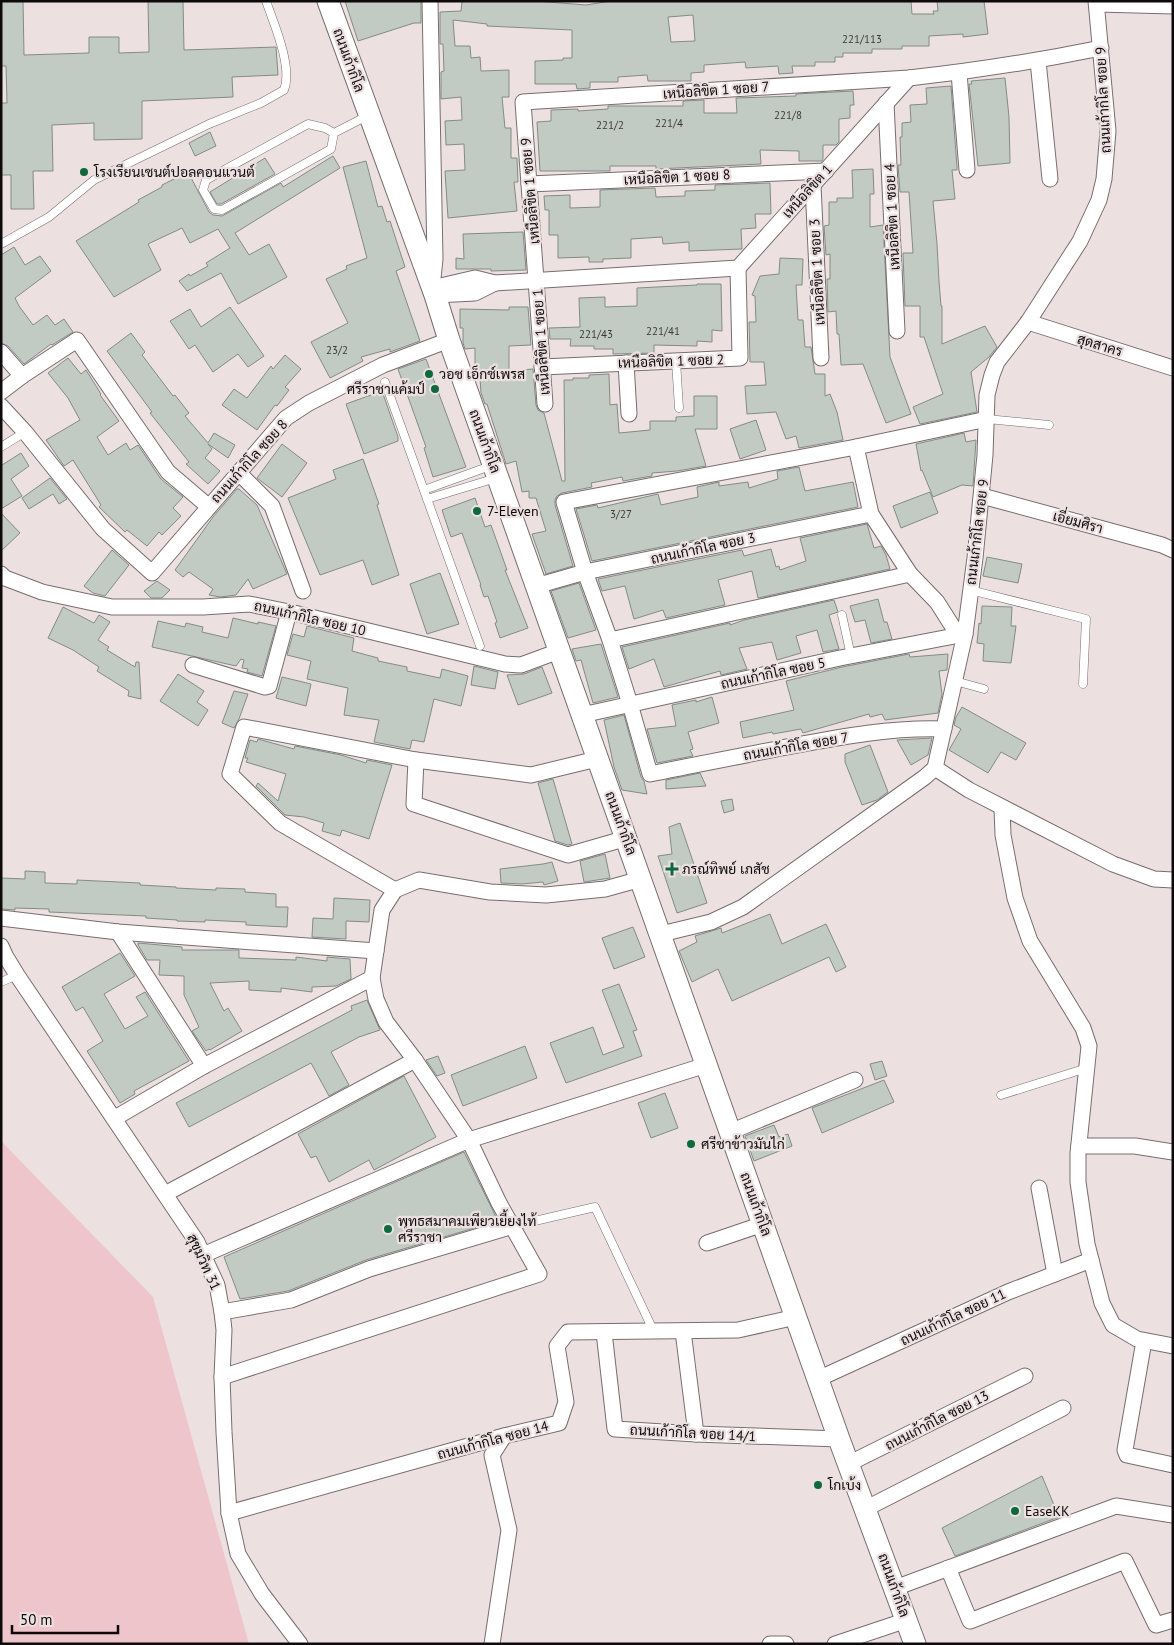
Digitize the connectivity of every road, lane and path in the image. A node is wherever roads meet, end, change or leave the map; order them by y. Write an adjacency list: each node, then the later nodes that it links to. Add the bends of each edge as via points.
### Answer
1 (266, 1): 19 (lane, via 278,32 287,76 284,90 94,180 48,217)
2 (328, 1): 12 (main road, ถนนเก้ากิโล)
3 (430, 1): 22 (street)
4 (1096, 3): 5 (street); 6 (street, ถนนเก้ากิโล ซอย 9)
5 (1173, 6)
6 (1101, 48): 7 (street); 23 (street, ถนนเก้ากิโล ซอย 9, via 1108,131 1099,200 1080,240)
7 (1038, 61): 8 (street); 16 (street)
8 (959, 73): 9 (street); 14 (street)
9 (909, 78): 10 (street, เหนือลิขิต 1 ซอย 7); 11 (street, เหนือลิขิต 1)
10 (522, 102): 17 (street, เหนือลิขิต 1 ซอย 9)
11 (886, 103): 15 (street, เหนือลิขิต 1); 24 (street, เหนือลิขิต 1 ซอย 4)
12 (369, 115): 13 (lane); 22 (main road, ถนนเก้ากิโล)
13 (334, 133): 13 (lane, via 331,149 222,210 214,209 202,190 206,180 308,124)
14 (967, 170)
15 (826, 171): 17 (street, เหนือลิขิต 1 ซอย 8); 18 (street, เหนือลิขิต 1)
16 (1050, 179)
17 (529, 184): 21 (street, เหนือลิขิต 1 ซอย 9)
18 (813, 185): 20 (street, เหนือลิขิต 1); 27 (street, เหนือลิขิต 1 ซอย 3)
19 (1, 244)
20 (738, 268): 21 (street); 28 (street, เหนือลิขิต 1 ซอย 2, via 740,358)
21 (537, 280): 22 (street, via 495,283 475,278); 30 (street, เหนือลิขิต 1 ซอย 1)
22 (433, 291): 25 (main road, ถนนเก้ากิโล)
23 (1028, 322): 31 (street, สุดสาคร); 39 (street, ถนนเก้ากิโล ซอย 9, via 997,362 987,395)
24 (897, 331)
25 (449, 340): 44 (main road, ถนนเก้ากิโล); 45 (street, ถนนเก้ากิโล ซอย 8, via 383,365 309,403 286,418)
26 (1, 352): 32 (street)
27 (821, 358)
28 (676, 361): 29 (street, เหนือลิขิต 1 ซอย 2); 37 (lane)
29 (626, 363): 30 (street, เหนือลิขิต 1 ซอย 2); 38 (street)
30 (542, 367): 35 (street, เหนือลิขิต 1 ซอย 1)
31 (1173, 368)
32 (22, 376): 34 (street); 49 (street, via 77,340 168,472)
33 (385, 382): 46 (lane)
34 (1, 392)
35 (545, 404)
36 (1, 406): 41 (street)
37 (679, 408)
38 (629, 414)
39 (987, 419): 40 (lane); 43 (street); 47 (street, ถนนเก้ากิโล ซอย 9)
40 (1050, 425)
41 (25, 432): 42 (lane); 49 (street, ถนนเก้ากิโล ซอย 8, via 103,529 152,573)
42 (1, 447)
43 (856, 447): 50 (street); 52 (street, via 564,502)
44 (496, 471): 46 (lane); 48 (lane); 55 (main road, ถนนเก้ากิโล)
45 (238, 472): 49 (street, ถนนเก้ากิโล ซอย 8); 57 (street, via 272,506)
46 (424, 490): 48 (lane)
47 (982, 496): 51 (street, เอี่ยมศิรา); 56 (street, ถนนเก้ากิโล ซอย 9)
48 (428, 499): 62 (lane)
49 (208, 507)
50 (871, 514): 52 (street, ถนนเก้ากิโล ซอย 3); 54 (street)
51 (1173, 550)
52 (585, 572): 55 (street, ถนนเก้ากิโล ซอย 3); 61 (street)
53 (1, 574): 58 (street, ถนนเก้ากิโล ซอย 10, via 42,592 112,607 249,604)
54 (910, 574): 60 (street); 61 (street)
55 (536, 586): 63 (main road, ถนนเก้ากิโล)
56 (970, 590): 60 (street, ถนนเก้ากิโล ซอย 9); 67 (lane, via 1086,619)
57 (303, 591)
58 (289, 612): 63 (street, ถนนเก้ากิโล ซอย 10, via 505,664 521,664); 65 (street, via 268,687)
59 (842, 615): 64 (lane)
60 (962, 635): 64 (street, ถนนเก้ากิโล ซอย 5); 66 (street, ถนนเก้ากิโล ซอย 9)
61 (610, 640): 69 (street)
62 (480, 646)
63 (559, 651): 70 (main road, ถนนเก้ากิโล)
64 (851, 656): 69 (street, ถนนเก้ากิโล ซอย 5)
65 (193, 664)
66 (955, 681): 68 (lane); 71 (street, ถนนเก้ากิโล ซอย 9)
67 (1083, 684)
68 (984, 689)
69 (630, 704): 70 (street, ถนนเก้ากิโล ซอย 5); 71 (street, ถนนเก้ากิโล ซอย 7, via 650,774 848,736 916,728)
70 (582, 715): 72 (main road, ถนนเก้ากิโล)
71 (944, 729): 74 (street, ถนนเก้ากิโล ซอย 9)
72 (597, 759): 73 (street, via 531,775); 76 (main road, ถนนเก้ากิโล)
73 (416, 760): 76 (street, via 414,804 568,855); 79 (street, via 244,727 230,774 280,823)
74 (935, 768): 75 (street); 82 (street, via 743,907 711,922)
75 (1002, 808): 78 (street, via 1113,864 1154,879); 91 (street, via 1003,835 1015,898 1030,941 1083,1028 1089,1046)
76 (627, 838): 77 (main road, ถนนเก้ากิโล)
77 (641, 879): 79 (street, via 605,889 546,895 490,892 419,880); 82 (main road, ถนนเก้ากิโล)
78 (1173, 880)
79 (395, 890): 83 (street, via 382,910)
80 (1, 918): 81 (street)
81 (118, 932): 83 (street); 90 (street)
82 (661, 934): 89 (main road, ถนนเก้ากิโล)
83 (376, 951): 86 (street)
84 (3, 955): 85 (street, สุขุมวิท 31)
85 (18, 975): 87 (lane); 94 (street, สุขุมวิท 31)
86 (372, 978): 88 (street, via 376,999 386,1022); 90 (street)
87 (1, 982)
88 (415, 1060): 96 (street); 100 (street)
89 (706, 1065): 95 (main road, ถนนเก้ากิโล); 96 (street)
90 (204, 1066): 94 (street)
91 (1088, 1068): 93 (lane); 97 (street)
92 (855, 1080): 95 (street)
93 (1001, 1095)
94 (115, 1118): 100 (street, สุขุมวิท 31)
95 (730, 1132): 101 (main road, ถนนเก้ากิโล)
96 (469, 1140): 102 (street); 104 (street)
97 (1079, 1146): 98 (street, via 1135,1146); 105 (street, via 1078,1182)
98 (1173, 1152)
99 (1039, 1188): 106 (street)
100 (166, 1194): 104 (street, สุขุมวิท 31)
101 (763, 1224): 103 (street); 108 (main road, ถนนเก้ากิโล)
102 (513, 1226): 107 (street, via 368,1269 291,1300); 111 (lane, via 595,1207); 115 (street, via 539,1274)
103 (707, 1243)
104 (204, 1255): 107 (street, สุขุมวิท 31, via 217,1285)
105 (1091, 1260): 106 (street, ถนนเก้ากิโล ซอย 11); 112 (street, via 1102,1302 1114,1325)
106 (1055, 1274): 116 (street, ถนนเก้ากิโล ซอย 11, via 1008,1292)
107 (222, 1312): 115 (street, สุขุมวิท 31)
108 (796, 1317): 109 (street, ถนนเก้ากิโล ซอย 14, via 738,1330); 116 (main road, ถนนเก้ากิโล)
109 (683, 1331): 111 (street, ถนนเก้ากิโล ซอย 14); 118 (street)
110 (604, 1332): 111 (street, ถนนเก้ากิโล ซอย 14); 118 (street, ถนนเก้ากิโล ขอย 14/1, via 615,1429); 119 (street, ถนนเก้ากิโล ซอย 14, via 568,1332 557,1346 566,1402 559,1423)
111 (654, 1332)
112 (1144, 1341): 113 (street); 122 (street, via 1125,1450 1134,1458)
113 (1173, 1346)
114 (1025, 1376): 121 (street, ถนนเก้ากิโล ซอย 13)
115 (222, 1378): 124 (street, สุขุมวิท 31)
116 (818, 1379): 120 (main road, ถนนเก้ากิโล)
117 (1063, 1408): 123 (street)
118 (696, 1434): 120 (street, ถนนเก้ากิโล ขอย 14/1)
119 (504, 1436): 124 (street, ถนนเก้ากิโล ซอย 14); 131 (street, via 492,1455 508,1530)
120 (839, 1438): 121 (main road, ถนนเก้ากิโล)
121 (848, 1464): 123 (main road, ถนนเก้ากิโล)
122 (1173, 1465)
123 (865, 1508): 127 (main road, ถนนเก้ากิโล)
124 (229, 1513): 130 (street, สุขุมวิท 31, via 238,1554 262,1594)
125 (1173, 1515): 126 (street, via 1116,1506)
126 (948, 1568): 127 (street); 129 (street, via 970,1621 1126,1561 1156,1625)
127 (896, 1588): 128 (main road, ถนนเก้ากิโล)
128 (907, 1620): 134 (street); 135 (main road, ถนนเก้ากิโล)
129 (1173, 1620)
130 (300, 1644)
131 (492, 1644)
132 (770, 1644): 133 (street)
133 (786, 1644)
134 (835, 1644)
135 (915, 1644)

